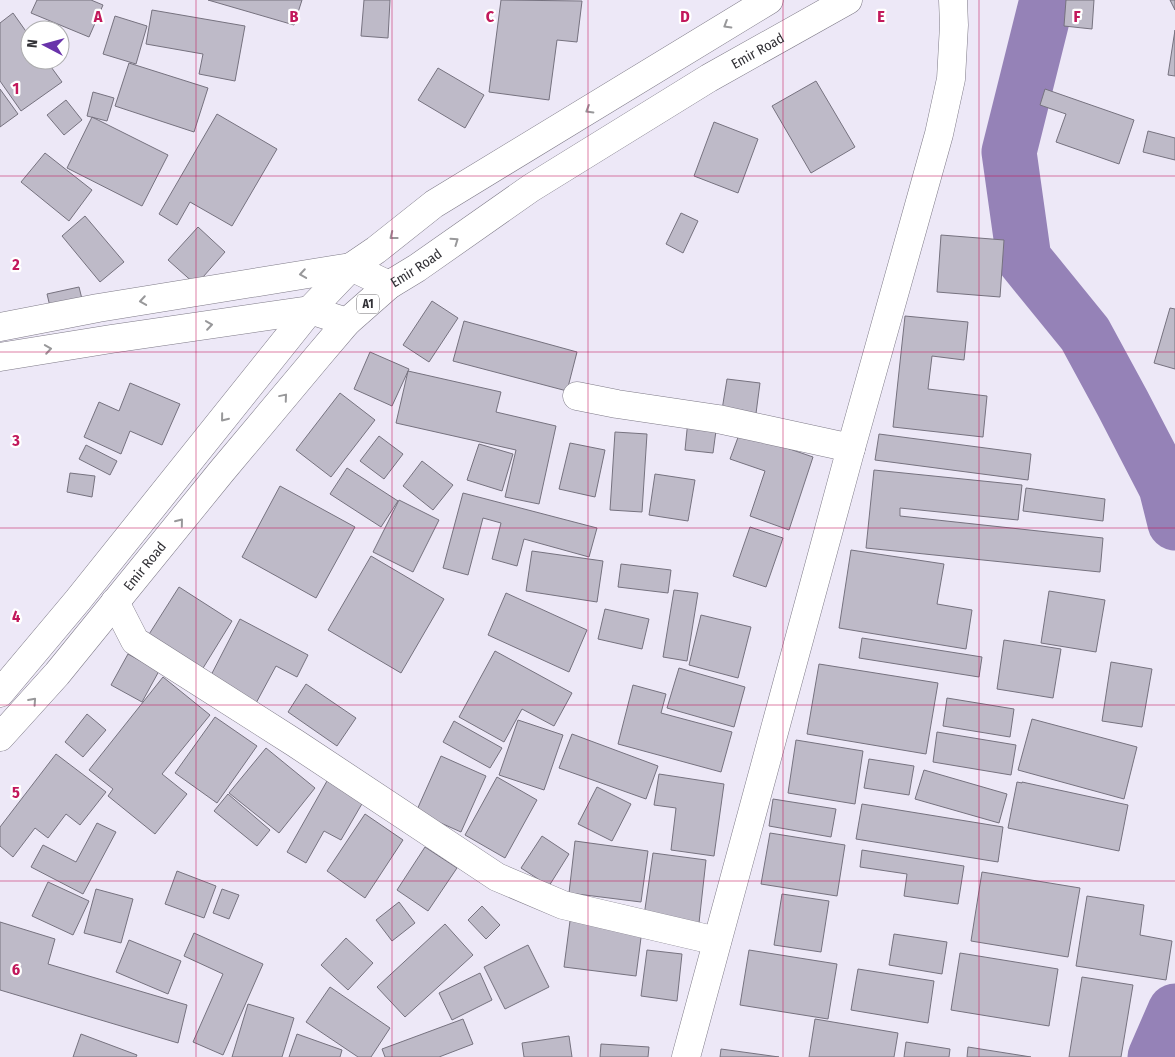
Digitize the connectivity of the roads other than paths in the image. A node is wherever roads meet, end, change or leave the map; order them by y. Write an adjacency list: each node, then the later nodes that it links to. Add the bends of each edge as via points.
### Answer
1 (769, 0): 4 (main road, one-way to 4, via 434,204)
2 (848, 0): 5 (main road, Emir Road / A1, one-way to 2, via 530,188 709,78)
3 (953, 0): 11 (main road, via 951,79 941,125)
4 (351, 267): 5 (main road); 6 (main road); 8 (main road, one-way to 8)
5 (390, 285): 7 (main road, Emir Road / A1)
6 (310, 310): 7 (main road); 9 (main road, one-way to 6); 13 (main road, one-way to 13)
7 (347, 322): 12 (main road, Emir Road / A1, one-way to 7)
8 (0, 327)
9 (0, 357)
10 (577, 396): 11 (main road, via 718,420)
11 (851, 448): 15 (main road)
12 (115, 602): 14 (main road, Emir Road / A1, one-way to 12, via 57,674); 15 (main road, via 135,641 497,877 563,905)
13 (0, 693)
14 (0, 737)
15 (717, 941): 16 (main road)
16 (686, 1057)

